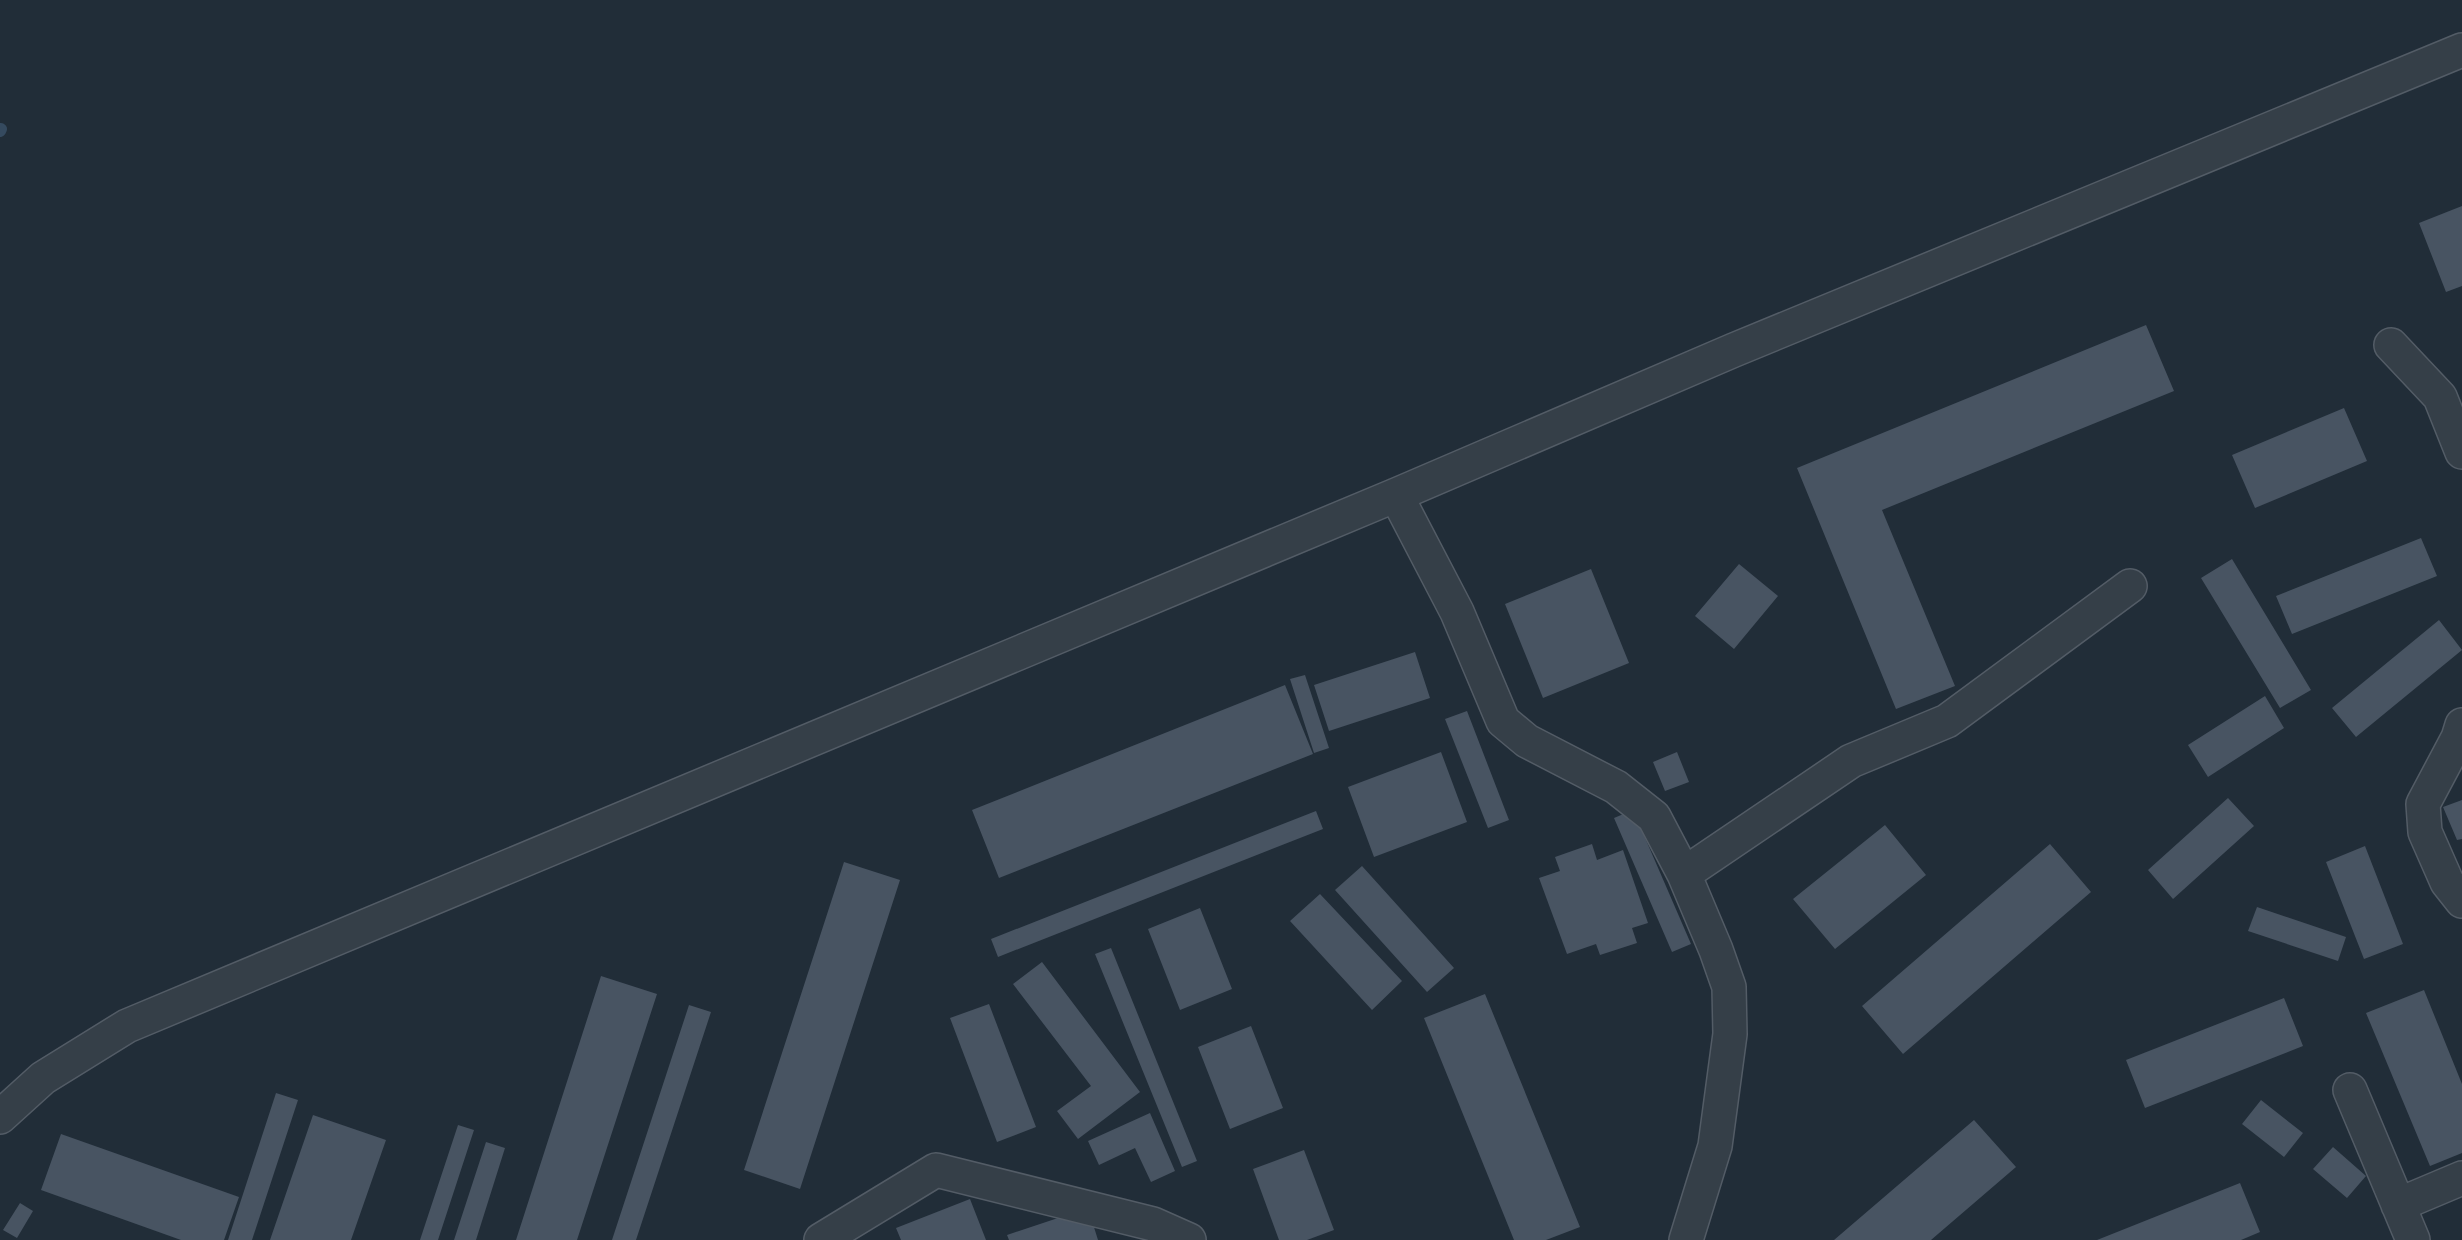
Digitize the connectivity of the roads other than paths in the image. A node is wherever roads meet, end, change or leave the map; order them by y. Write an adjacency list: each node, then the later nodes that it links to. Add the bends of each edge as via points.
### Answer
1 (2462, 50): 4 (street, via 1734,350)
2 (2391, 345): 3 (street, via 2440,398)
3 (2462, 452)
4 (1396, 495): 7 (street, via 1457,612 1503,721 1527,741 1616,787 1654,817); 10 (street, via 126,1026 43,1078)
5 (2130, 586): 7 (street, via 1947,721 1851,761)
6 (2462, 725): 8 (street, via 2423,804 2425,832 2447,882)
7 (1684, 874): 15 (street, via 1729,987 1730,1034 1715,1146)
8 (2462, 902)
9 (2350, 1090): 12 (street)
10 (0, 1117)
11 (2462, 1178): 12 (street)
12 (2402, 1229)
13 (821, 1240): 14 (street, via 936,1170 1153,1224)
14 (1189, 1240)
15 (1686, 1240)

